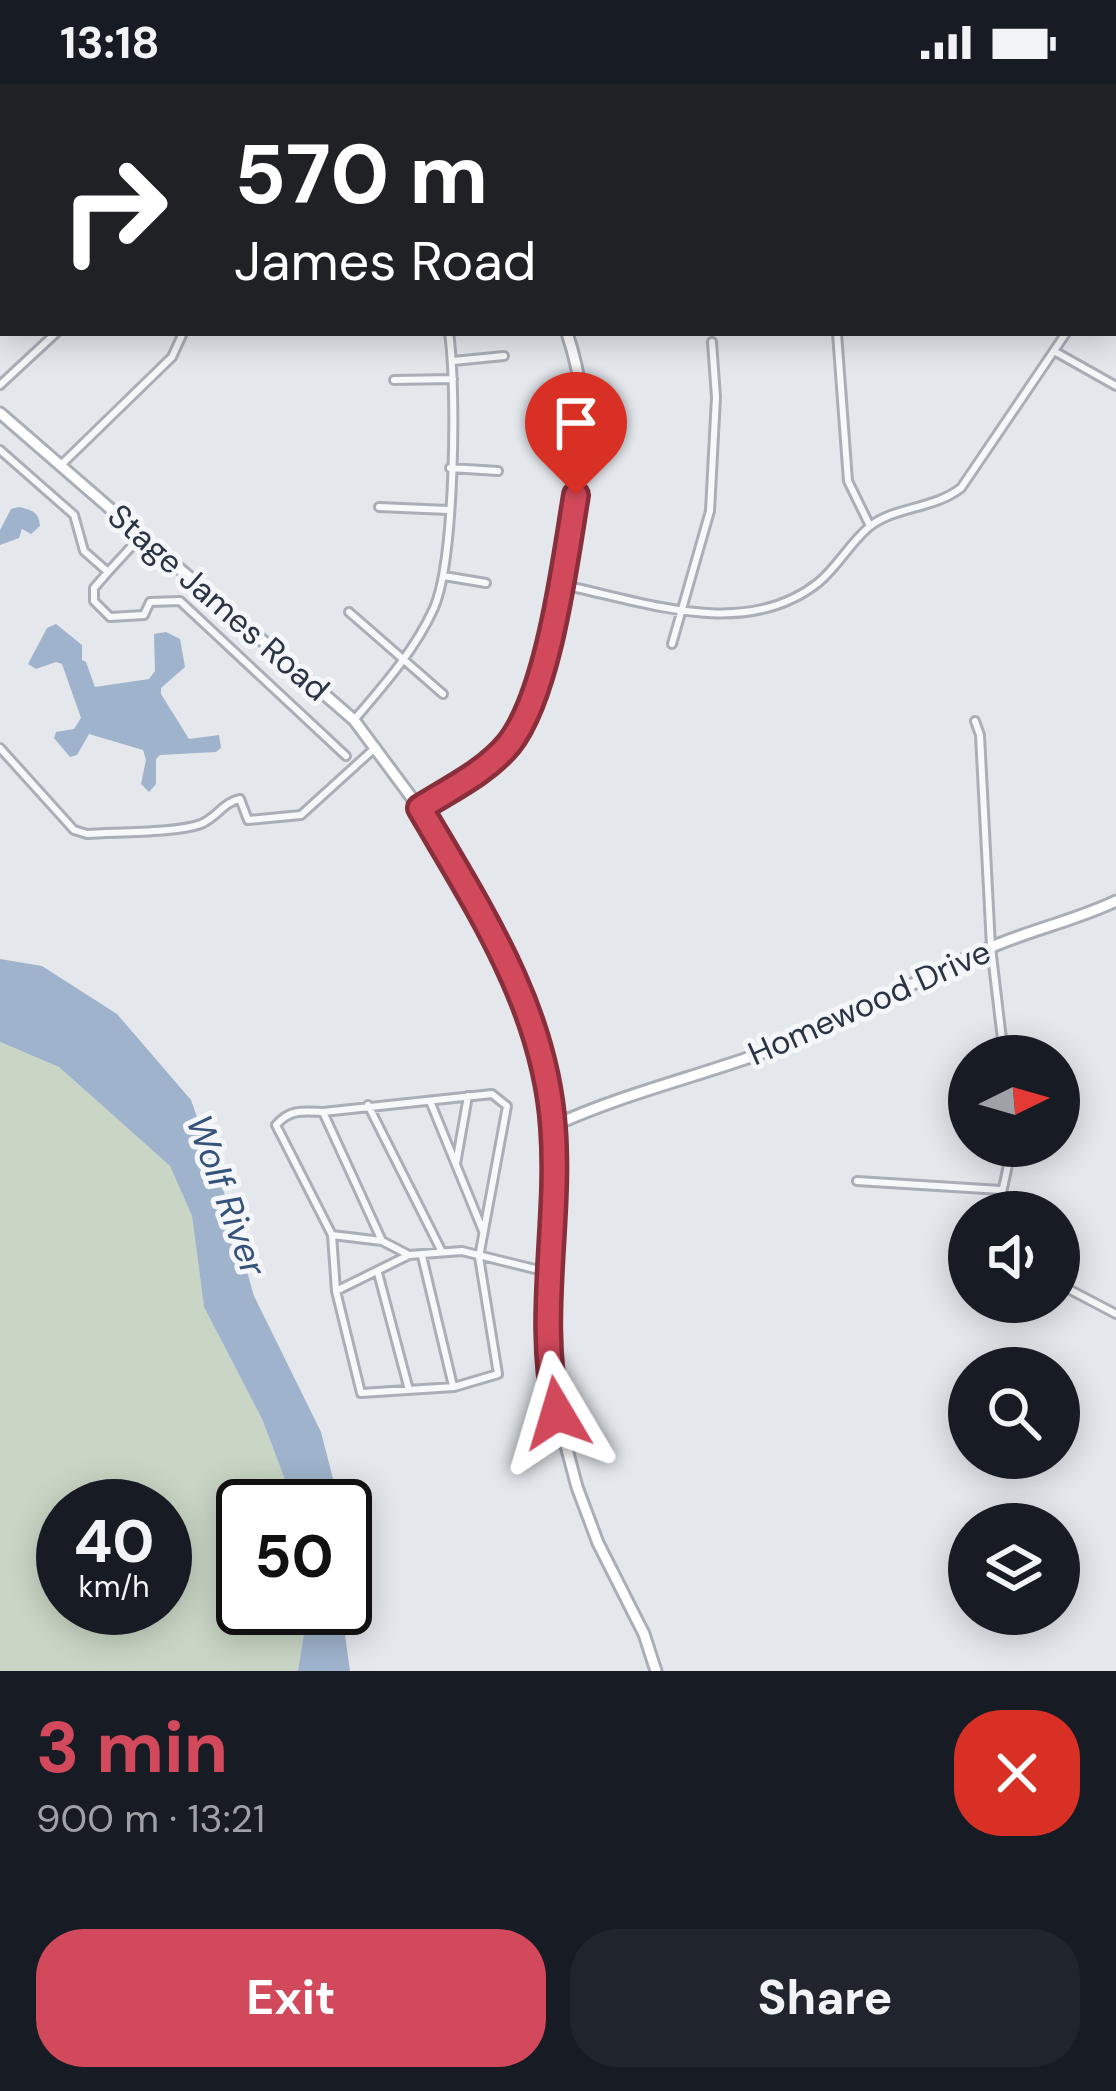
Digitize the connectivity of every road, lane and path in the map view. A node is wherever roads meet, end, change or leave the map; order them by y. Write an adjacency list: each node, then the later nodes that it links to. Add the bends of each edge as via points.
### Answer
1 (53, 336): 13 (street)
2 (182, 336): 17 (street, via 172,357)
3 (449, 336): 10 (street)
4 (568, 336): 27 (main road, via 581,434)
5 (837, 336): 22 (street, via 848,482)
6 (1064, 336): 8 (street)
7 (712, 342): 28 (street, via 710,511)
8 (1054, 351): 14 (street); 22 (street, via 961,488)
9 (504, 356): 10 (street)
10 (453, 361): 12 (street)
11 (394, 380): 12 (street)
12 (453, 380): 18 (street)
13 (0, 385)
14 (1116, 386)
15 (0, 413): 17 (main road, Stage James Road)
16 (0, 450): 24 (street, via 74,514 84,551)
17 (61, 465): 23 (main road, Stage James Road)
18 (450, 468): 19 (street); 21 (street)
19 (498, 471)
20 (379, 507): 21 (street)
21 (448, 510): 25 (street)
22 (870, 526): 28 (street, via 790,601 753,614)
23 (142, 535): 24 (street); 33 (main road, Stage James Road)
24 (108, 572): 37 (street, via 94,587 94,601 110,617 143,615 150,602 180,602)
25 (444, 576): 26 (street); 31 (street)
26 (486, 583)
27 (560, 584): 28 (street); 38 (main road, via 518,732 485,767)
28 (682, 609): 30 (street)
29 (349, 612): 31 (street)
30 (672, 644)
31 (404, 660): 32 (street); 33 (street)
32 (443, 694)
33 (354, 720): 35 (main road, Stage James Road)
34 (975, 721): 40 (street)
35 (376, 747): 36 (street, via 301,815 248,820 240,799 199,825 87,834 74,830); 38 (main road, Stage James Road)
36 (0, 748)
37 (346, 756)
38 (420, 808): 46 (main road, Stage James Road, via 499,942 525,1003)
39 (1116, 901): 40 (main road, Homewood Drive)
40 (991, 947): 41 (street); 46 (main road, Homewood Drive, via 801,1037)
41 (1001, 1035)
42 (468, 1096): 43 (street); 48 (street); 52 (street, via 492,1094 507,1106)
43 (430, 1101): 44 (street); 48 (street)
44 (368, 1105): 45 (street); 54 (street)
45 (322, 1112): 51 (street, via 295,1111 276,1125); 53 (street)
46 (553, 1126): 58 (main road, Stage James Road)
47 (1007, 1167): 50 (street)
48 (455, 1168): 52 (street)
49 (857, 1181): 50 (street)
50 (1001, 1190)
51 (332, 1234): 53 (street); 60 (street)
52 (484, 1234): 57 (street)
53 (382, 1241): 55 (street)
54 (442, 1253): 56 (street); 57 (street)
55 (410, 1255): 56 (street); 59 (street)
56 (422, 1256): 64 (street)
57 (478, 1257): 58 (street); 64 (street, via 498,1374)
58 (548, 1272): 66 (main road, Stage James Road, via 551,1389 562,1437 598,1543)
59 (378, 1273): 60 (street); 65 (street)
60 (336, 1292): 65 (street, via 361,1393)
61 (1080, 1295): 63 (street)
62 (1116, 1302): 63 (street)
63 (1114, 1313)
64 (454, 1387): 65 (street)
65 (409, 1390)
66 (656, 1671)

